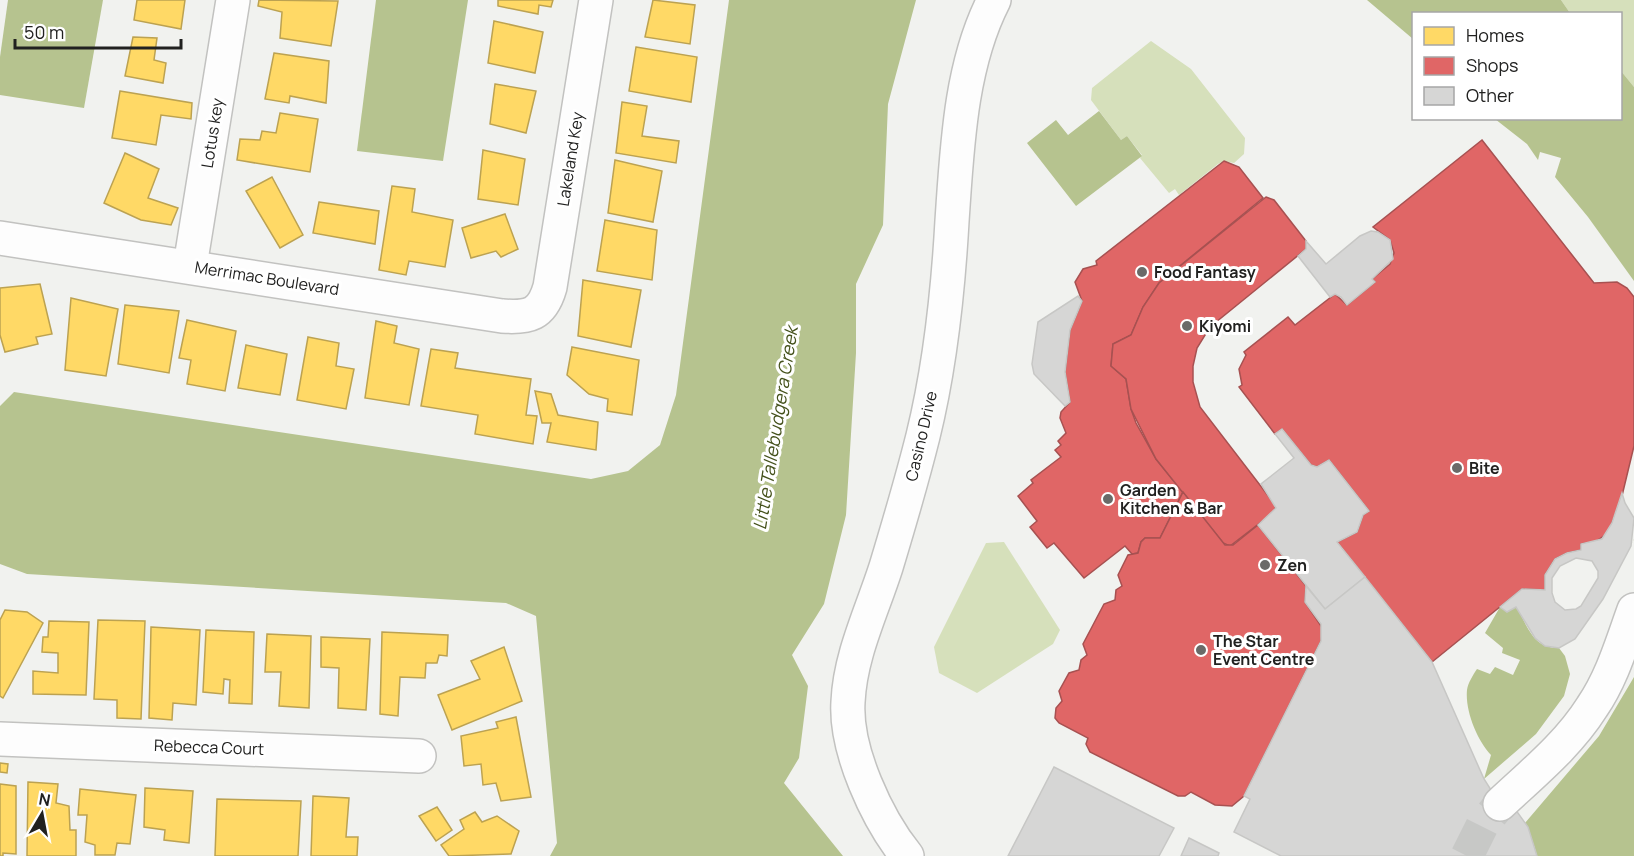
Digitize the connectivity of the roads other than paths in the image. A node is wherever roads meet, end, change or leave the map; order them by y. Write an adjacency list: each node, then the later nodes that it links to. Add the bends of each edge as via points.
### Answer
1 (233, 0): 5 (street, Lotus key)
2 (596, 0): 6 (street, Lakeland Key, via 550,287 545,303)
3 (994, 0): 11 (street, Casino Drive, via 980,34 967,87 930,404 886,567 858,647 848,702 849,728 870,793)
4 (0, 238): 5 (street, Merrimac Boulevard)
5 (190, 266): 6 (street, Merrimac Boulevard, via 502,316)
6 (534, 314)
7 (1634, 610): 10 (street, via 1612,669 1592,707 1566,741)
8 (0, 739): 9 (street, Rebecca Court)
9 (419, 756)
10 (1500, 804)
11 (907, 856)

